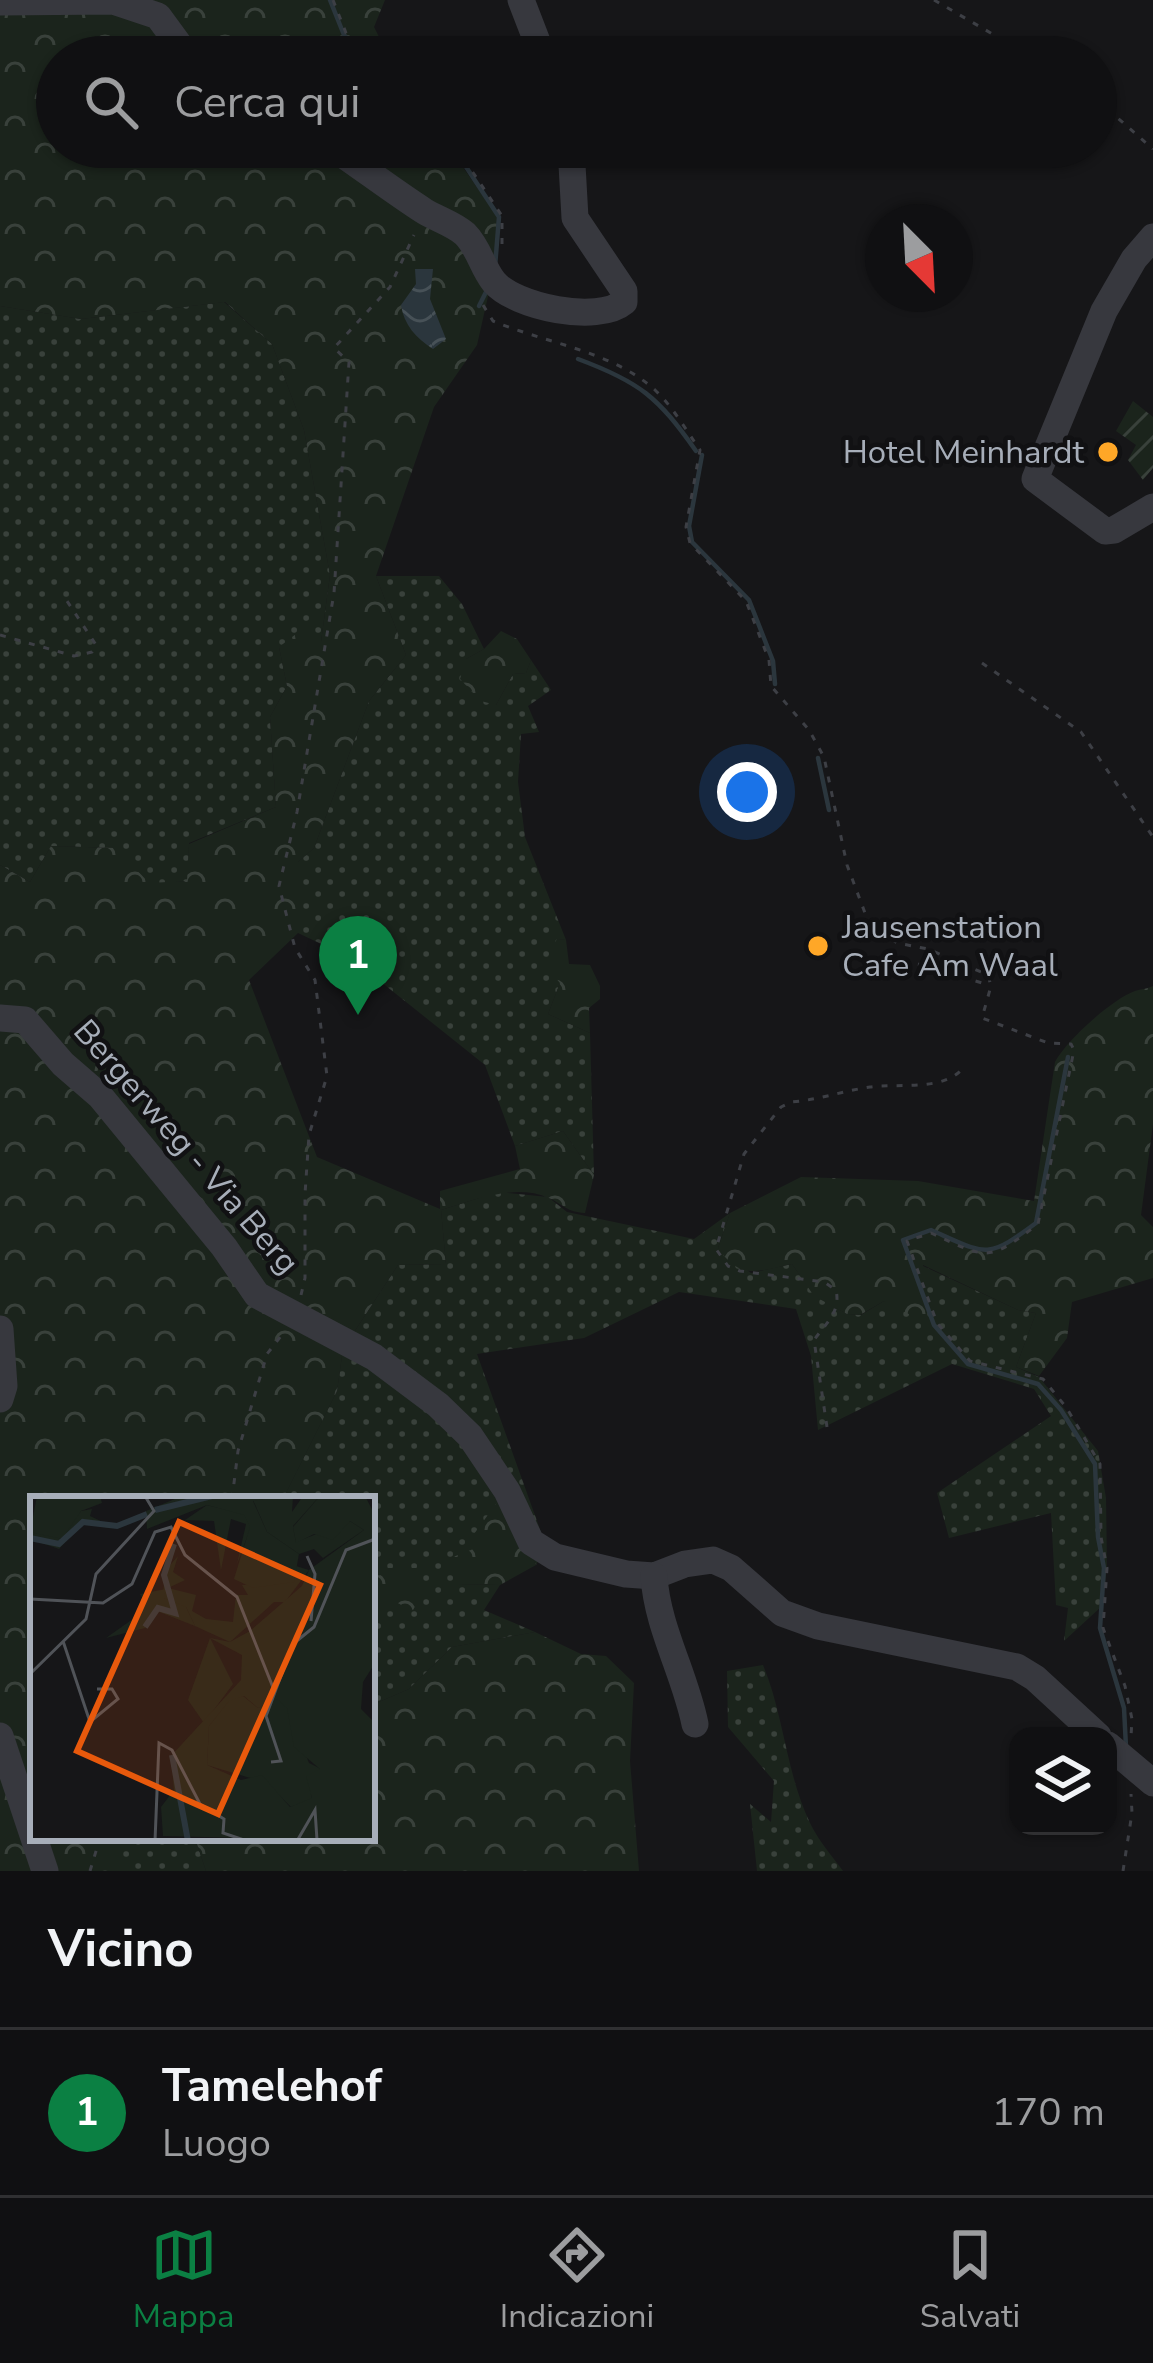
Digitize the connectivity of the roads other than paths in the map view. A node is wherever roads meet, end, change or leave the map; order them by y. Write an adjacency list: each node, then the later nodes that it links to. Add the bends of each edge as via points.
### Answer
1 (521, 0): 4 (street)
2 (0, 2): 3 (street, via 113,2 158,16)
3 (173, 36)
4 (535, 36)
5 (362, 168): 6 (street, via 462,232 494,282 514,297 607,312 624,302 624,291 575,218)
6 (572, 168)
7 (1153, 237): 8 (street, via 1080,350 1073,394 1035,479 1105,531)
8 (1153, 507)
9 (0, 1018): 12 (street, Bergerweg - Via Berg, via 25,1020 100,1096 257,1295 374,1357 456,1421 507,1491 531,1542 555,1557)
10 (0, 1328): 11 (street)
11 (0, 1399)
12 (654, 1576): 13 (street); 14 (street, Bergerweg - Via Berg, via 713,1560 782,1613 818,1626 1017,1667)
13 (695, 1724)
14 (1088, 1727)
15 (0, 1736): 18 (street)
16 (1117, 1753): 17 (street)
17 (1153, 1783)
18 (30, 1828)
19 (34, 1841): 20 (street)
20 (44, 1871)

